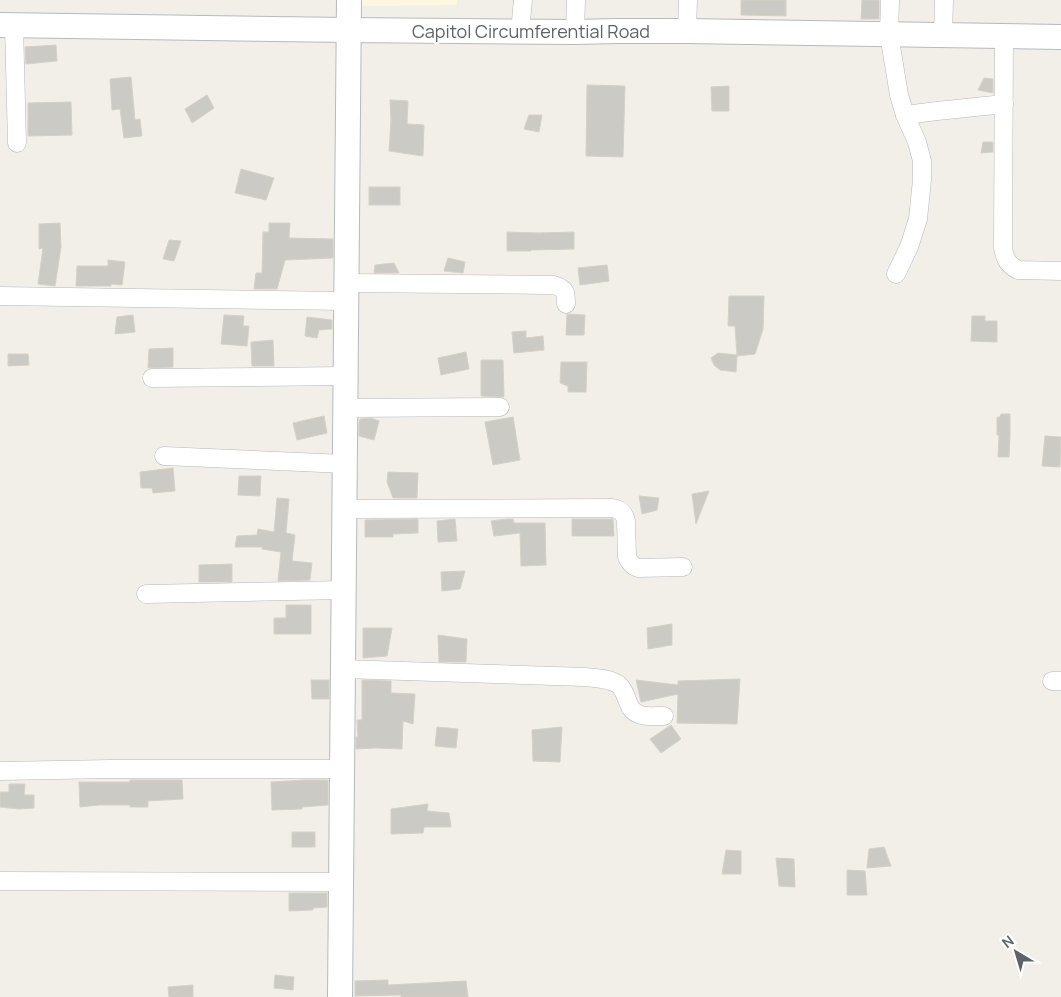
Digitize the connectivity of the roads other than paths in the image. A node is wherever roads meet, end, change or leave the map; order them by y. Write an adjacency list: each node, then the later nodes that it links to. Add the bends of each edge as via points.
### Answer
1 (349, 0): 8 (main road)
2 (523, 0): 10 (street)
3 (576, 0): 11 (street)
4 (688, 0): 9 (street)
5 (890, 0): 12 (street)
6 (944, 0): 13 (street)
7 (7, 25): 8 (main road, Capitol Circumferential Road); 18 (street)
8 (348, 30): 10 (main road, Capitol Circumferential Road); 21 (main road)
9 (688, 31): 11 (main road, Capitol Circumferential Road); 12 (main road, Capitol Circumferential Road)
10 (520, 32): 11 (main road, Capitol Circumferential Road)
11 (574, 32)
12 (889, 34): 13 (main road, Capitol Circumferential Road); 17 (street, via 898,95)
13 (943, 35): 14 (main road, Capitol Circumferential Road)
14 (1004, 36): 15 (main road, Capitol Circumferential Road); 16 (street)
15 (1061, 37)
16 (1004, 104): 17 (street); 19 (street, via 1004,256 1018,270)
17 (905, 115): 20 (street, via 922,161 922,180 918,219)
18 (17, 143)
19 (1061, 271)
20 (896, 274)
21 (346, 292): 22 (street); 23 (street, via 554,285 565,290); 24 (main road)
22 (0, 296)
23 (566, 304)
24 (345, 376): 25 (street); 27 (main road)
25 (152, 378)
26 (500, 406): 27 (street)
27 (345, 408): 29 (main road)
28 (164, 456): 29 (street)
29 (345, 464): 30 (main road)
30 (344, 509): 31 (street, via 618,509 625,516 627,557 633,566); 32 (main road)
31 (683, 567)
32 (344, 590): 33 (street); 34 (main road)
33 (146, 594)
34 (343, 669): 35 (street, via 607,680 623,690 634,713); 36 (main road)
35 (664, 716)
36 (343, 769): 37 (street); 39 (main road)
37 (0, 771)
38 (0, 882): 39 (street)
39 (342, 882): 40 (main road)
40 (340, 997)

